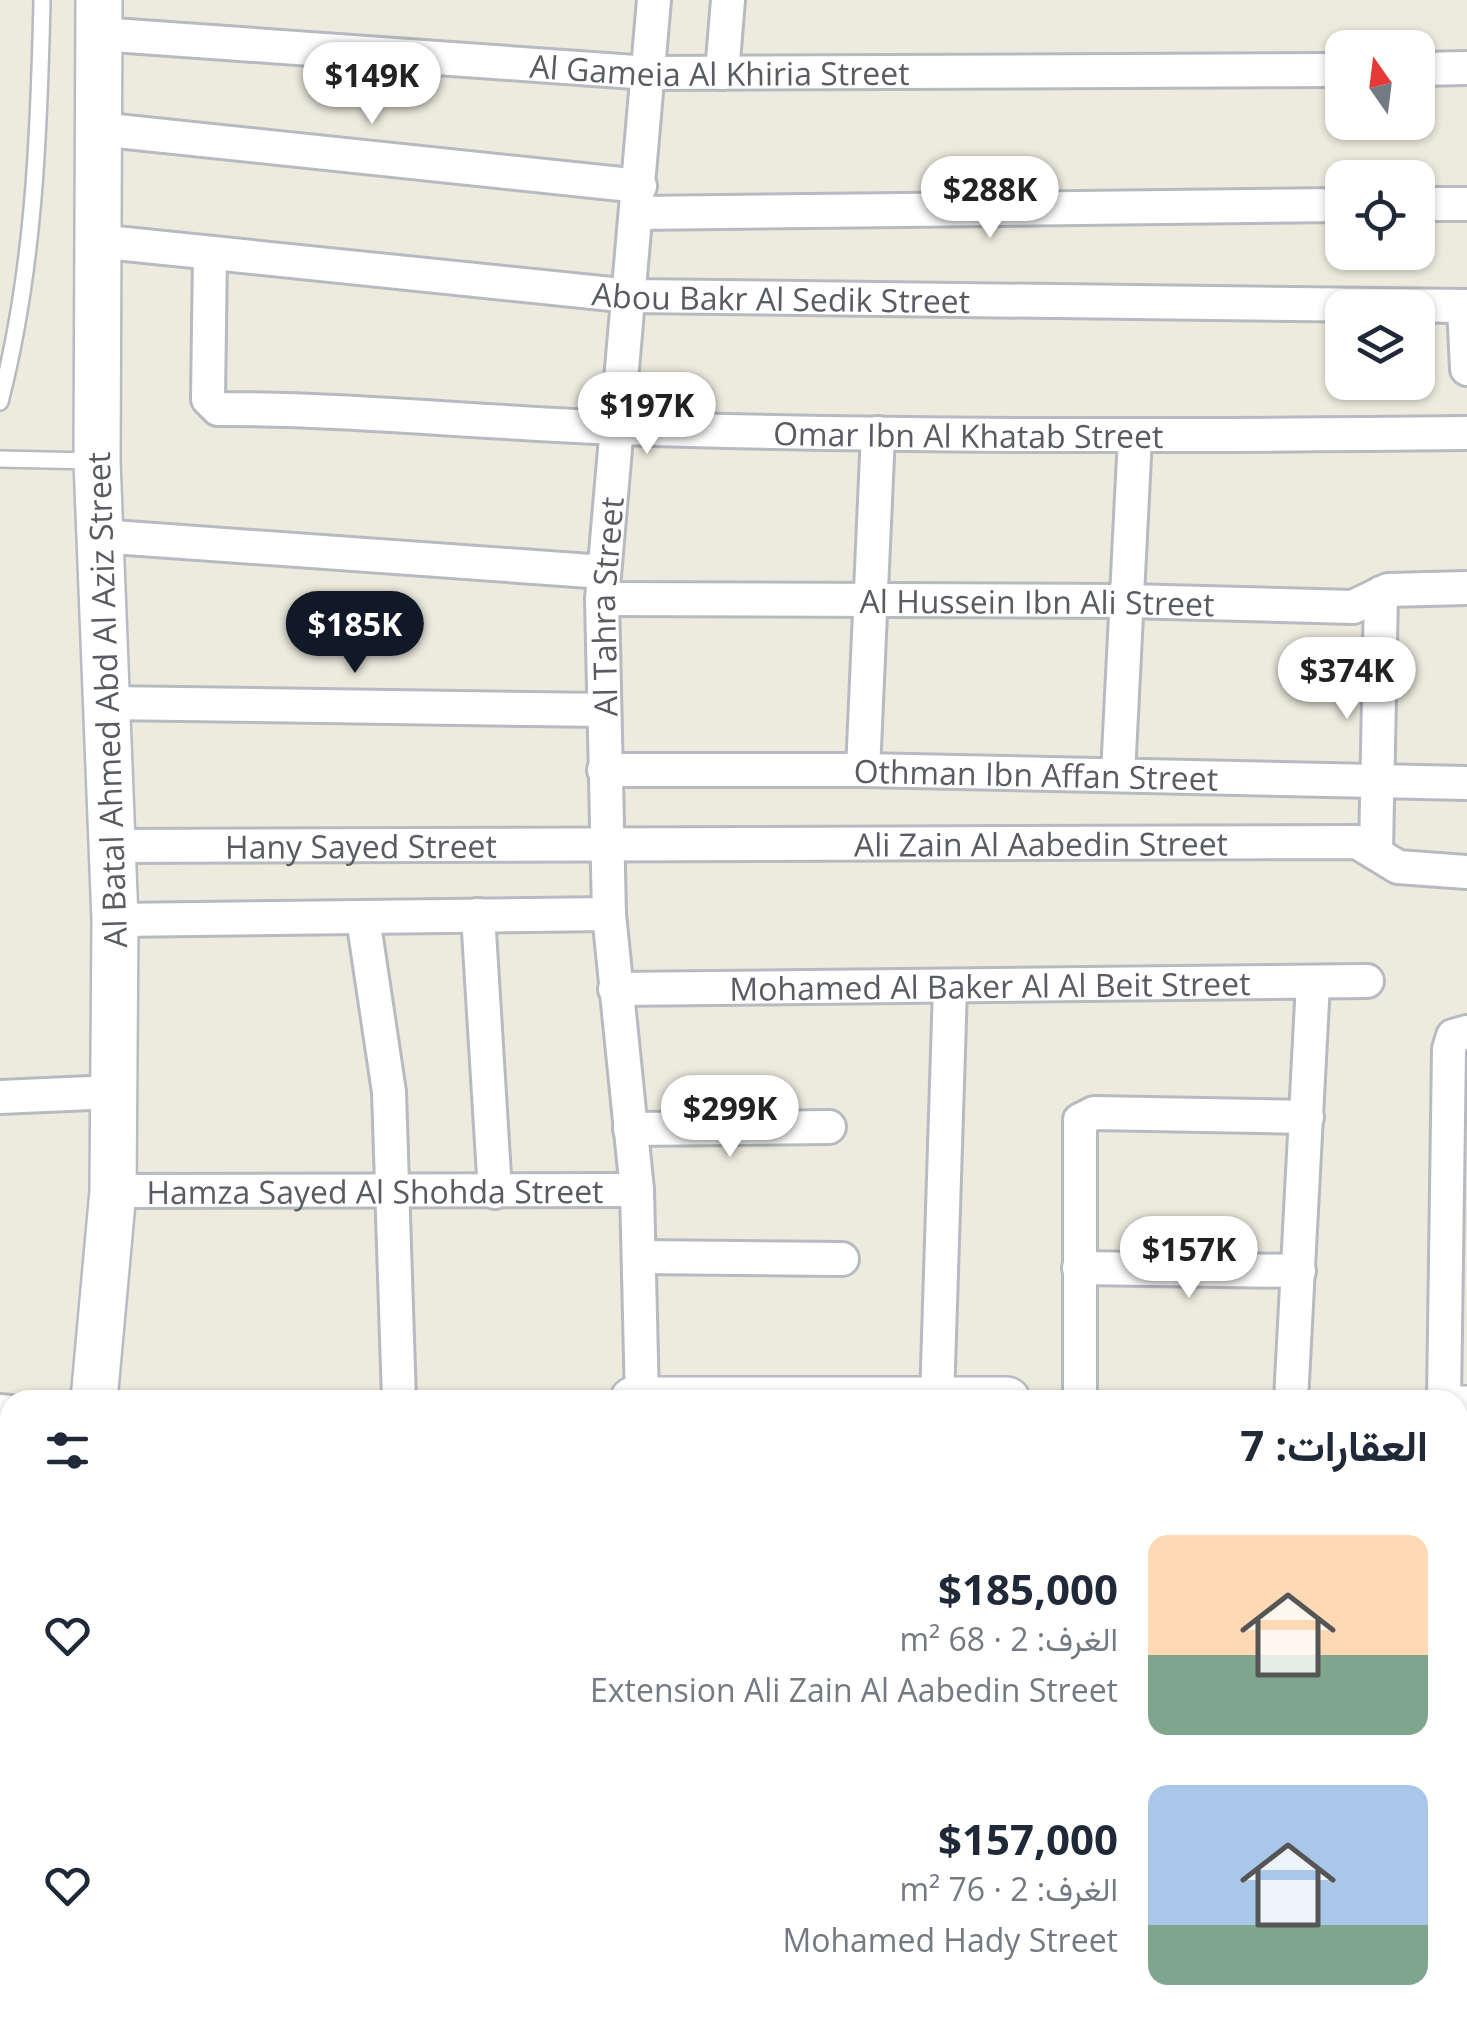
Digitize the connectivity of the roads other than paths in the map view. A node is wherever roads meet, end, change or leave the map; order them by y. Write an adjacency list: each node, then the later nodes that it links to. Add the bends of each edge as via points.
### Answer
1 (42, 0): 20 (lane, via 32,231)
2 (654, 0): 8 (street, Al Tahra Street)
3 (728, 0): 9 (street)
4 (99, 17): 8 (street, Al Gameia Al Khiria Street); 10 (main road, Al Batal Ahmed Abd Al Aziz Street)
5 (1467, 68): 6 (street)
6 (1435, 69)
7 (1325, 70): 9 (street, Al Gameia Al Khiria Street)
8 (648, 72): 9 (street, Al Gameia Al Khiria Street); 11 (street, Al Tahra Street)
9 (722, 73)
10 (98, 129): 11 (street); 15 (main road, Al Batal Ahmed Abd Al Aziz Street)
11 (638, 200): 14 (street); 17 (street, Al Tahra Street)
12 (1435, 204): 13 (street)
13 (1467, 204)
14 (1325, 205)
15 (96, 241): 16 (street, Abou Bakr Al Sedik Street); 26 (main road, Al Batal Ahmed Abd Al Aziz Street)
16 (210, 254): 17 (street, Abou Bakr Al Sedik Street); 21 (street, Omar Ibn Al Khatab Street, via 212,406)
17 (630, 296): 18 (street, Abou Bakr Al Sedik Street); 21 (street, Al Tahra Street)
18 (1466, 306): 19 (street)
19 (1467, 370)
20 (0, 402)
21 (619, 428): 22 (street, Omar Ibn Al Khatab Street); 28 (street, Al Tahra Street)
22 (878, 433): 24 (street, Omar Ibn Al Khatab Street); 32 (street)
23 (1467, 433): 24 (street, Omar Ibn Al Khatab Street)
24 (1134, 437): 31 (street)
25 (0, 460): 26 (lane)
26 (97, 462): 27 (main road, Al Batal Ahmed Abd Al Aziz Street)
27 (99, 536): 28 (street, Al Hussein Ibn Ali Street); 33 (main road, Al Batal Ahmed Abd Al Aziz Street)
28 (603, 586): 32 (street, Al Hussein Ibn Ali Street); 34 (street, Al Tahra Street)
29 (1467, 588): 30 (street, Al Hussein Ibn Ali Street)
30 (1381, 593): 31 (street, Al Hussein Ibn Ali Street, via 1353,607); 38 (street)
31 (1128, 601): 32 (street, Al Hussein Ibn Ali Street); 37 (street)
32 (870, 604): 36 (street)
33 (106, 704): 34 (street); 40 (main road, Al Batal Ahmed Abd Al Aziz Street)
34 (604, 710): 35 (street, Al Tahra Street)
35 (604, 770): 36 (street, Othman Ibn Affan Street); 41 (street, Al Tahra Street)
36 (864, 770): 37 (street, Othman Ibn Affan Street)
37 (1118, 774): 38 (street, Othman Ibn Affan Street)
38 (1378, 781): 39 (street, Othman Ibn Affan Street); 42 (street)
39 (1467, 783)
40 (112, 846): 41 (street, Hany Sayed Street); 47 (main road, Al Batal Ahmed Abd Al Aziz Street)
41 (606, 847): 42 (street, Ali Zain Al Aabedin Street, via 1357,842); 44 (street, Al Tahra Street)
42 (1376, 852): 43 (street, Ali Zain Al Aabedin Street, via 1411,870)
43 (1467, 872)
44 (609, 914): 45 (street); 50 (street, Al Tahra Street)
45 (478, 915): 46 (street); 60 (street)
46 (364, 918): 47 (street); 61 (street, via 389,1092)
47 (116, 920): 53 (main road, Al Batal Ahmed Abd Al Aziz Street)
48 (1367, 982): 49 (street, Mohamed Al Baker Al Al Beit Street)
49 (1313, 983): 51 (street, Mohamed Al Baker Al Al Beit Street); 55 (street)
50 (615, 988): 51 (street, Mohamed Al Baker Al Al Beit Street); 57 (street, Al Tahra Street)
51 (950, 988): 69 (street)
52 (1460, 1034): 72 (street, via 1449,1049)
53 (114, 1092): 54 (street); 59 (main road, Al Batal Ahmed Abd Al Aziz Street)
54 (0, 1097)
55 (1307, 1117): 64 (street, via 1086,1114 1078,1128); 65 (street)
56 (829, 1128): 57 (street)
57 (630, 1129): 58 (street, Al Tahra Street)
58 (637, 1190): 60 (street, Hamza Sayed Al Shohda Street); 62 (street, Al Tahra Street)
59 (112, 1191): 61 (street, Hamza Sayed Al Shohda Street); 66 (main road, Al Batal Ahmed Abd Al Aziz Street)
60 (495, 1192): 61 (street, Hamza Sayed Al Shohda Street)
61 (395, 1193): 67 (street)
62 (639, 1257): 63 (street); 68 (street, Al Tahra Street)
63 (842, 1258)
64 (1079, 1268): 65 (street); 70 (street)
65 (1299, 1270): 71 (street)
66 (95, 1390)
67 (400, 1390)
68 (642, 1390)
69 (937, 1390)
70 (1080, 1390)
71 (1292, 1390)
72 (1444, 1390)

